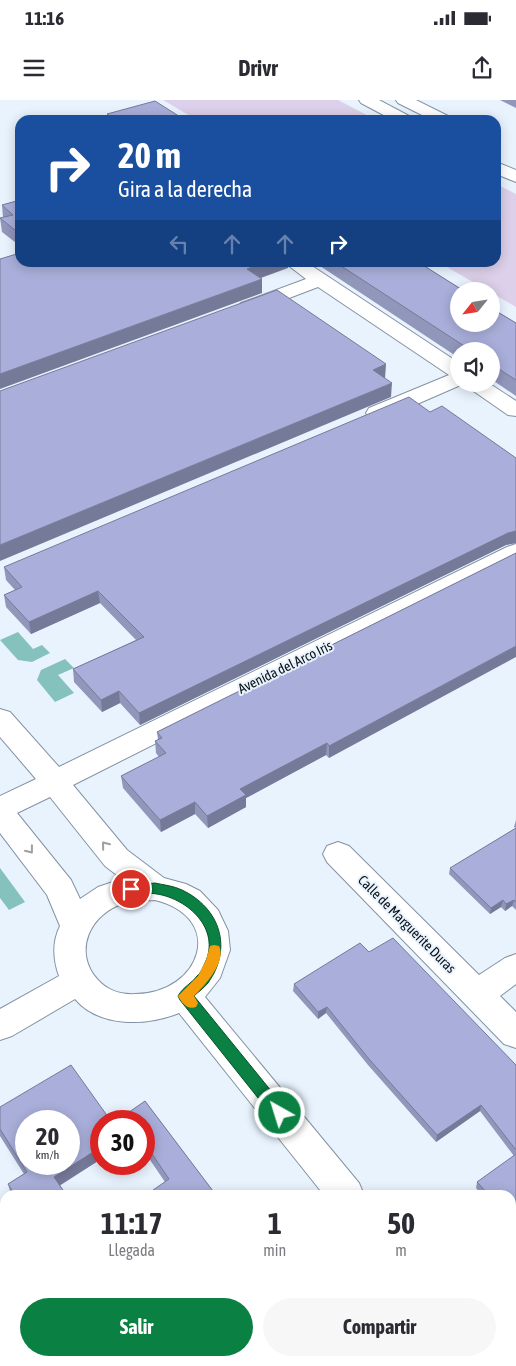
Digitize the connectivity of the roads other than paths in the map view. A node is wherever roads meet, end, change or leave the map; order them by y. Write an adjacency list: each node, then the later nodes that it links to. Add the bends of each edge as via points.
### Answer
1 (367, 100): 3 (street)
2 (404, 100): 4 (street)
3 (396, 115)
4 (434, 115)
5 (501, 170): 6 (street)
6 (516, 177)
7 (300, 267): 8 (street)
8 (320, 280): 9 (street); 10 (street)
9 (232, 313)
10 (450, 366)
11 (450, 382): 14 (street)
12 (488, 392): 13 (street)
13 (516, 410)
14 (356, 421)
15 (516, 552): 17 (street, Avenida del Arco Iris)
16 (0, 719): 17 (street)
17 (54, 781): 18 (street, Avenida del Arco Iris); 20 (street, one-way to 17, via 116,858)
18 (0, 810): 21 (street, Avenida del Arco Iris, one-way to 21, via 60,889)
19 (338, 854): 24 (street, Calle de Marguerite Duras)
20 (155, 888): 21 (street, via 131,889 108,896 89,908); 25 (street, via 177,894 196,905 209,921 215,940 213,961 203,980)
21 (76, 926): 23 (street, via 69,944 70,963)
22 (516, 967): 24 (street)
23 (78, 981): 25 (street, via 94,996 115,1005 139,1009 163,1006); 26 (street)
24 (477, 994): 27 (street, Calle de Marguerite Duras)
25 (185, 996): 28 (street)
26 (0, 1026)
27 (516, 1034)
28 (342, 1190)

